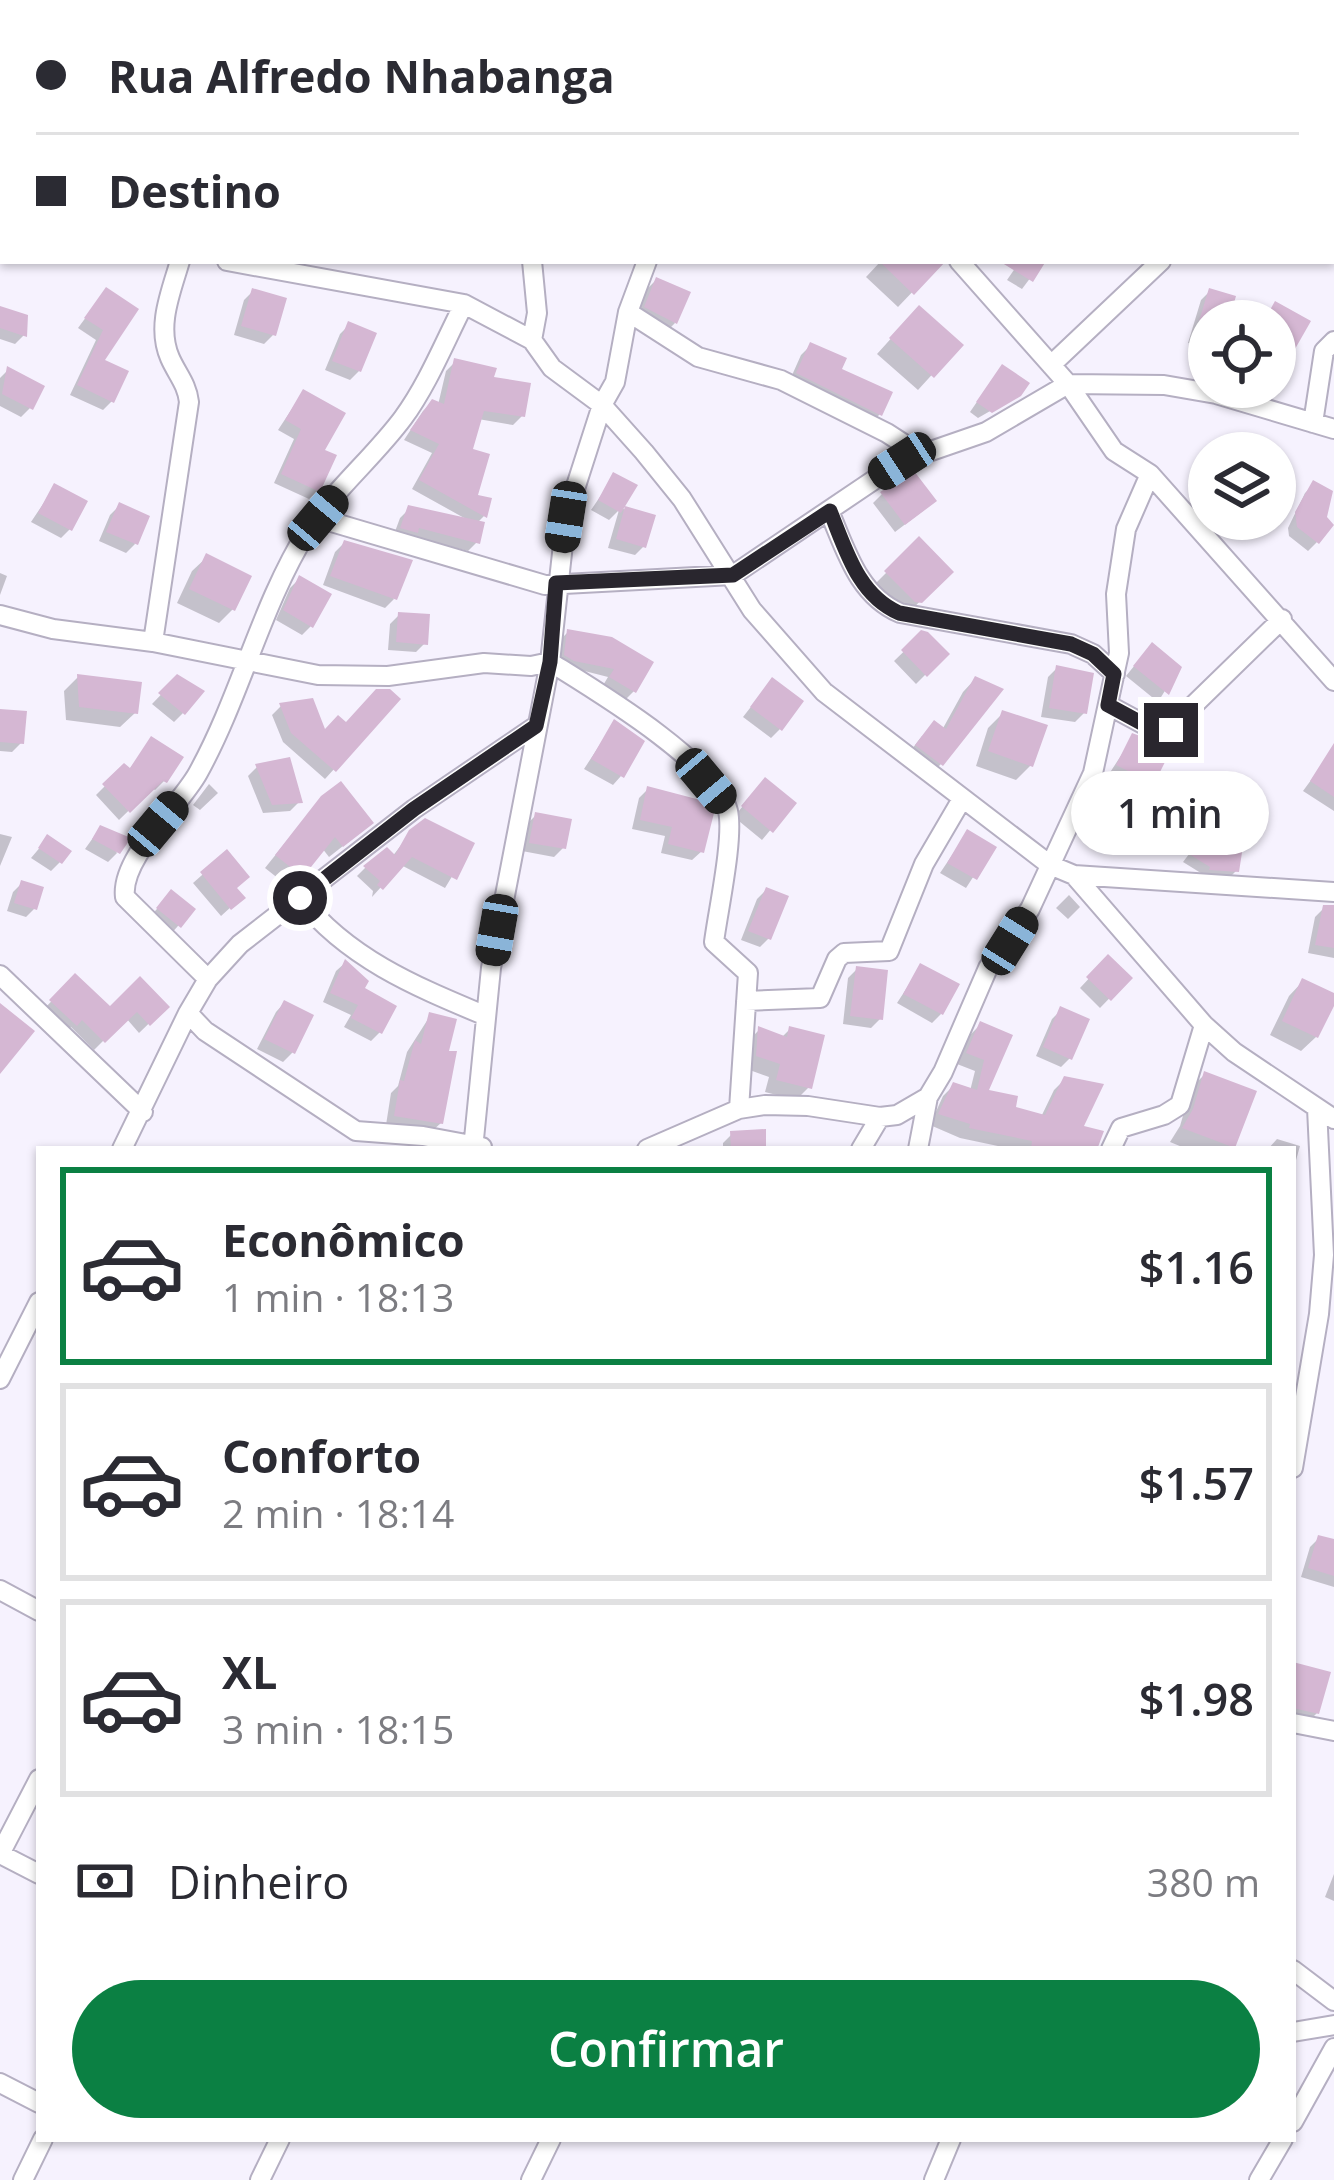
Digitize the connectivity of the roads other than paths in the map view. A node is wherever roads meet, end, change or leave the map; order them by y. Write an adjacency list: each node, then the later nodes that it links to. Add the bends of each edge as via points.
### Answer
1 (179, 264): 25 (street, via 165,338 189,402)
2 (244, 264): 7 (street)
3 (532, 264): 9 (street)
4 (646, 264): 8 (street)
5 (962, 264): 11 (street)
6 (1158, 264): 11 (street)
7 (464, 304): 9 (street); 20 (street, via 406,414)
8 (628, 312): 14 (street, via 615,382); 17 (street, via 698,357 781,380)
9 (532, 340): 14 (street, via 552,368)
10 (1334, 341): 13 (street, via 1324,351)
11 (1051, 365): 12 (street)
12 (1068, 384): 15 (street, via 1181,388); 17 (street, via 986,432); 18 (street, via 1114,451)
13 (1328, 389): 15 (street)
14 (602, 405): 21 (street); 22 (street, via 566,517)
15 (1313, 423): 16 (street)
16 (1334, 429)
17 (921, 455): 19 (street)
18 (1150, 474): 24 (street); 28 (street, via 1120,559)
19 (830, 511): 21 (street); 28 (street, via 857,578 886,607 1071,644)
20 (318, 518): 22 (street); 26 (street)
21 (733, 575): 22 (street); 32 (street, via 752,610 824,692)
22 (556, 583): 27 (street)
23 (0, 615): 25 (street)
24 (1282, 619): 29 (street); 30 (street, via 1166,732)
25 (153, 642): 26 (street)
26 (248, 662): 27 (street, via 388,676); 38 (street, via 195,779 158,824 124,890)
27 (550, 662): 31 (street); 39 (street, via 686,757 727,805 714,942 748,973)
28 (1114, 674): 30 (street)
29 (1334, 681)
30 (1108, 705): 33 (street, via 1093,773)
31 (536, 726): 36 (street); 41 (street)
32 (962, 799): 33 (street); 39 (street, via 923,864 889,951 844,953 820,998)
33 (1050, 865): 34 (street); 43 (street, via 988,968)
34 (1074, 875): 35 (street); 42 (street)
35 (1334, 892)
36 (300, 898): 38 (street); 41 (street, via 318,921 400,980)
37 (0, 976): 46 (street)
38 (208, 979): 40 (street)
39 (746, 1001): 45 (street)
40 (188, 1013): 46 (street); 50 (street, via 356,1131)
41 (486, 1016): 51 (street)
42 (1204, 1025): 44 (street); 55 (street, via 1180,1105 1121,1128)
43 (928, 1097): 47 (street); 54 (street)
44 (1316, 1108): 48 (street); 58 (street, via 1324,1255)
45 (740, 1109): 47 (street, via 808,1106); 52 (street)
46 (143, 1112): 49 (street)
47 (880, 1117): 53 (street)
48 (1334, 1119)
49 (124, 1146)
50 (470, 1146)
51 (478, 1146)
52 (654, 1146)
53 (863, 1146)
54 (919, 1146)
55 (1112, 1146)
56 (36, 1308): 59 (street)
57 (1334, 1363): 58 (street)
58 (1311, 1367): 60 (street)
59 (0, 1378)
60 (1296, 1451)
61 (0, 1590): 62 (street)
62 (36, 1609)
63 (1296, 1724): 64 (street)
64 (1334, 1731)
65 (36, 1785): 66 (street)
66 (0, 1854): 67 (street)
67 (36, 1872)
68 (1296, 1972): 69 (street)
69 (1334, 2001)
70 (1334, 2025): 71 (street)
71 (1296, 2031)
72 (1334, 2048): 75 (street)
73 (0, 2083): 74 (street)
74 (36, 2101)
75 (1296, 2117)
76 (42, 2142): 81 (street)
77 (279, 2142): 82 (street)
78 (550, 2142): 83 (street)
79 (950, 2142): 84 (street)
80 (1281, 2142): 85 (street)
81 (23, 2180)
82 (260, 2180)
83 (531, 2180)
84 (934, 2180)
85 (1258, 2180)

